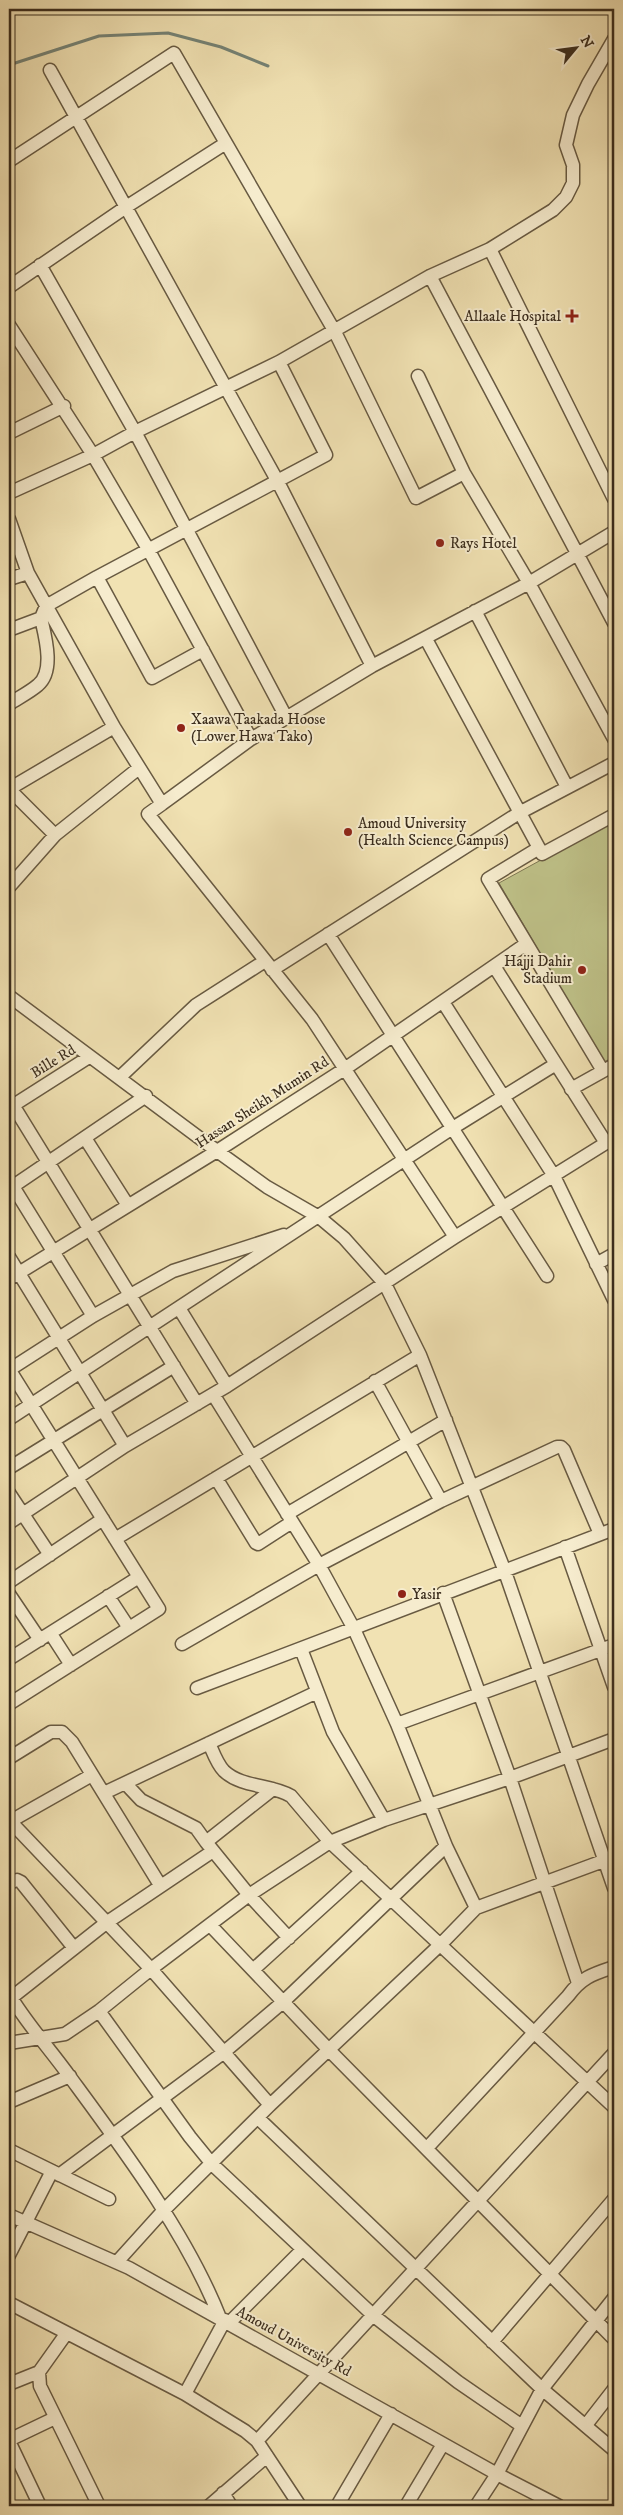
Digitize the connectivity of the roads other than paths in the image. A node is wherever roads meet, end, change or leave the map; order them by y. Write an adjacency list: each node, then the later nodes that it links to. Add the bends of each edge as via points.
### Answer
1 (614, 38): 7 (street, via 588,84 568,130 566,145 573,165 573,183 566,197 553,210)
2 (50, 70): 3 (street)
3 (76, 116): 4 (street, via 174,53); 5 (street); 6 (street)
4 (226, 143): 6 (street); 12 (street)
5 (9, 161)
6 (126, 207): 8 (street); 15 (street)
7 (490, 249): 9 (street); 23 (street)
8 (40, 266): 10 (street); 17 (street)
9 (430, 276): 12 (street); 28 (street)
10 (9, 287)
11 (9, 325): 16 (street)
12 (335, 332): 13 (street); 20 (street, via 416,498)
13 (279, 362): 15 (street); 21 (street, via 326,456)
14 (418, 376): 20 (street)
15 (226, 388): 17 (street); 21 (street)
16 (64, 406): 18 (street); 19 (street)
17 (135, 432): 19 (street); 25 (street)
18 (9, 433)
19 (93, 455): 22 (street); 27 (street)
20 (464, 473): 32 (street)
21 (278, 482): 25 (street); 39 (street)
22 (9, 493)
23 (614, 499)
24 (9, 519): 29 (street)
25 (186, 528): 27 (street); 41 (street)
26 (614, 532): 28 (street)
27 (148, 550): 30 (street); 38 (street)
28 (577, 554): 32 (street); 35 (street)
29 (28, 573): 31 (street); 34 (street)
30 (96, 577): 34 (street); 38 (street, via 152,678)
31 (9, 579)
32 (529, 583): 33 (street); 44 (street)
33 (475, 611): 37 (street); 47 (street)
34 (44, 612): 36 (street); 40 (street, via 45,675 40,684); 42 (street)
35 (614, 623)
36 (9, 630)
37 (426, 639): 39 (street); 50 (street)
38 (203, 650): 43 (street)
39 (372, 666): 41 (street)
40 (9, 704)
41 (286, 717): 43 (street)
42 (114, 727): 46 (street); 48 (street)
43 (251, 739): 49 (street)
44 (614, 739)
45 (614, 763): 47 (street)
46 (139, 768): 49 (street); 52 (street)
47 (568, 787): 50 (street)
48 (9, 789): 52 (street)
49 (162, 804): 57 (street, via 148,814)
50 (519, 813): 53 (street); 55 (street)
51 (614, 815): 53 (street, via 542,854)
52 (55, 835): 54 (street)
53 (539, 848): 56 (street, via 488,879)
54 (9, 887)
55 (328, 934): 57 (street); 61 (street)
56 (526, 944): 58 (street, Hassan Sheikh Mumin Rd); 65 (street)
57 (268, 966): 64 (street, via 312,1019); 66 (street, via 196,1005)
58 (494, 966): 60 (street, Hassan Sheikh Mumin Rd); 63 (street)
59 (9, 996): 62 (street)
60 (443, 1002): 61 (street, Hassan Sheikh Mumin Rd); 69 (street)
61 (393, 1037): 64 (street, Hassan Sheikh Mumin Rd); 71 (street)
62 (89, 1058): 66 (street); 70 (street, Bille Rd)
63 (556, 1064): 67 (street); 69 (street)
64 (346, 1068): 74 (street, Hassan Sheikh Mumin Rd); 75 (street)
65 (609, 1068): 67 (street)
66 (119, 1078): 68 (street)
67 (571, 1089): 73 (street)
68 (146, 1096): 72 (street); 74 (street)
69 (503, 1096): 71 (street); 77 (street)
70 (11, 1107): 76 (street)
71 (451, 1129): 75 (street); 80 (street)
72 (84, 1138): 76 (street); 79 (street)
73 (610, 1141): 77 (street)
74 (217, 1151): 79 (street, Hassan Sheikh Mumin Rd); 81 (street, via 267,1187)
75 (405, 1161): 81 (street); 84 (street)
76 (48, 1162): 78 (street); 82 (street)
77 (554, 1176): 80 (street); 88 (street)
78 (10, 1185): 85 (street)
79 (127, 1204): 82 (street, Hassan Sheikh Mumin Rd)
80 (503, 1207): 84 (street); 90 (street)
81 (319, 1218): 83 (street); 91 (street, via 344,1238)
82 (90, 1228): 85 (street, Hassan Sheikh Mumin Rd); 92 (street)
83 (298, 1231): 92 (street, via 173,1271); 94 (street)
84 (456, 1237): 91 (street)
85 (54, 1251): 89 (street, Hassan Sheikh Mumin Rd); 95 (street)
86 (614, 1254): 88 (street)
87 (9, 1258): 89 (street)
88 (596, 1264): 93 (street)
89 (14, 1276): 97 (street)
90 (546, 1276)
91 (385, 1284): 98 (street); 103 (street)
92 (128, 1295): 95 (street); 96 (street)
93 (614, 1300)
94 (179, 1308): 96 (street); 103 (street)
95 (93, 1316): 97 (street)
96 (149, 1328): 99 (street); 101 (street)
97 (59, 1339): 100 (street); 101 (street)
98 (420, 1355): 102 (street); 109 (street)
99 (174, 1366): 105 (street); 107 (street)
100 (9, 1370): 106 (street)
101 (80, 1373): 106 (street); 107 (street)
102 (375, 1381): 111 (street); 113 (street)
103 (227, 1386): 104 (street)
104 (213, 1394): 105 (street); 113 (street)
105 (197, 1404): 112 (street)
106 (31, 1405): 108 (street); 110 (street)
107 (103, 1410): 110 (street); 112 (street)
108 (9, 1419)
109 (446, 1420): 111 (street); 117 (street)
110 (53, 1440): 114 (street); 115 (street)
111 (408, 1442): 119 (street); 121 (street)
112 (125, 1446): 115 (street)
113 (252, 1456): 116 (street); 121 (street)
114 (9, 1468)
115 (77, 1478): 120 (street); 122 (street)
116 (216, 1478): 121 (street, via 256,1543); 126 (street)
117 (471, 1487): 119 (street); 125 (street, via 561,1447); 130 (street)
118 (9, 1493): 120 (street)
119 (441, 1501): 129 (street)
120 (22, 1514): 123 (street); 128 (street)
121 (290, 1518): 129 (street)
122 (103, 1519): 126 (street); 128 (street)
123 (9, 1523)
124 (614, 1528): 125 (street)
125 (600, 1534): 127 (street)
126 (116, 1539): 131 (street)
127 (565, 1548): 130 (street); 142 (street)
128 (50, 1555): 132 (street)
129 (319, 1565): 137 (street); 139 (street)
130 (504, 1569): 133 (street); 145 (street)
131 (139, 1577): 135 (street); 136 (street, via 159,1609)
132 (9, 1582)
133 (443, 1593): 137 (street); 149 (street)
134 (9, 1594): 138 (street)
135 (108, 1596): 136 (street); 138 (street)
136 (129, 1628): 144 (street)
137 (354, 1629): 141 (street); 151 (street)
138 (46, 1637): 143 (street); 144 (street)
139 (182, 1644)
140 (614, 1645): 142 (street)
141 (301, 1649): 146 (street); 148 (street)
142 (601, 1650): 145 (street); 147 (street)
143 (9, 1659)
144 (71, 1665): 150 (street)
145 (540, 1672): 149 (street); 154 (street)
146 (197, 1688)
147 (614, 1688)
148 (317, 1692): 153 (street); 162 (street, via 333,1732)
149 (481, 1694): 151 (street); 157 (street)
150 (9, 1704)
151 (397, 1724): 161 (street)
152 (614, 1739): 154 (street)
153 (209, 1743): 158 (street); 159 (street, via 225,1772 246,1783)
154 (568, 1756): 157 (street); 167 (street)
155 (9, 1758): 156 (street, via 50,1732 62,1732)
156 (92, 1775): 160 (street); 163 (street)
157 (510, 1778): 161 (street); 169 (street)
158 (125, 1783): 160 (street); 166 (street, via 141,1800 196,1828)
159 (273, 1789): 164 (street, via 290,1796); 166 (street)
160 (104, 1793): 171 (street)
161 (430, 1804): 162 (street); 165 (street)
162 (384, 1820): 164 (street)
163 (9, 1821): 176 (street)
164 (330, 1842): 168 (street); 173 (street)
165 (446, 1846): 174 (street); 175 (street)
166 (209, 1847): 171 (street); 173 (street)
167 (609, 1859): 169 (street); 172 (street)
168 (362, 1871): 174 (street); 178 (street)
169 (543, 1882): 175 (street); 184 (street)
170 (9, 1883): 180 (street, via 21,1882)
171 (160, 1886): 176 (street)
172 (614, 1888)
173 (249, 1896): 177 (street); 178 (street)
174 (391, 1898): 179 (street); 186 (street)
175 (476, 1908): 179 (street)
176 (106, 1923): 180 (street); 182 (street)
177 (210, 1924): 182 (street); 183 (street)
178 (289, 1938): 183 (street)
179 (442, 1944): 188 (street); 191 (street)
180 (74, 1948): 185 (street)
181 (614, 1967): 184 (street)
182 (151, 1969): 187 (street); 192 (street)
183 (254, 1969): 186 (street)
184 (578, 1983): 188 (street)
185 (10, 1996): 189 (street)
186 (284, 2002): 191 (street); 192 (street)
187 (99, 2011): 189 (street, via 65,2034); 196 (street)
188 (535, 2032): 195 (street); 202 (street)
189 (41, 2038): 190 (street); 194 (street)
190 (9, 2044)
191 (329, 2050): 198 (street); 202 (street)
192 (223, 2053): 196 (street); 198 (street)
193 (614, 2053): 195 (street)
194 (70, 2076): 197 (street); 201 (street)
195 (587, 2082): 199 (street); 207 (street)
196 (162, 2100): 201 (street); 204 (street)
197 (9, 2102)
198 (270, 2105): 200 (street)
199 (614, 2106)
200 (258, 2118): 204 (street); 215 (street)
201 (111, 2135): 205 (street); 209 (street)
202 (427, 2148): 207 (street)
203 (9, 2150): 205 (street)
204 (212, 2164): 209 (street); 212 (street)
205 (55, 2173): 206 (street); 211 (street)
206 (109, 2199)
207 (478, 2199): 215 (street); 216 (street)
208 (614, 2199): 216 (street)
209 (163, 2211): 214 (street); 220 (street)
210 (9, 2216): 211 (street, Amoud University Rd)
211 (24, 2223): 213 (street); 214 (street, Amoud University Rd)
212 (302, 2250): 219 (street); 220 (street)
213 (9, 2255)
214 (117, 2262): 220 (street, Amoud University Rd)
215 (416, 2269): 219 (street); 224 (street)
216 (550, 2275): 221 (street); 224 (street)
217 (614, 2298): 221 (street)
218 (9, 2302): 222 (street)
219 (374, 2316): 226 (street); 234 (street, via 458,2382)
220 (225, 2320): 226 (street, Amoud University Rd); 230 (street)
221 (596, 2321): 223 (street); 229 (street)
222 (66, 2334): 225 (street); 230 (street)
223 (614, 2339)
224 (492, 2342): 229 (street)
225 (39, 2372): 227 (street); 232 (street, via 40,2386)
226 (319, 2373): 231 (street, Amoud University Rd); 236 (street)
227 (9, 2384)
228 (614, 2389): 233 (street)
229 (542, 2390): 233 (street); 234 (street)
230 (185, 2394): 236 (street)
231 (391, 2414): 237 (street, Amoud University Rd); 247 (street)
232 (55, 2418): 235 (street); 243 (street)
233 (586, 2425): 238 (street)
234 (522, 2426): 240 (street)
235 (9, 2440): 242 (street)
236 (257, 2441): 239 (street)
237 (443, 2444): 240 (street, Amoud University Rd); 248 (street)
238 (614, 2450)
239 (267, 2456): 241 (street); 246 (street)
240 (496, 2474): 249 (street); 250 (street, Amoud University Rd)
241 (223, 2493): 244 (street); 245 (street)
242 (40, 2506)
243 (99, 2506)
244 (209, 2506)
245 (231, 2506)
246 (300, 2506)
247 (337, 2506)
248 (406, 2506)
249 (476, 2506)
250 (559, 2506)

